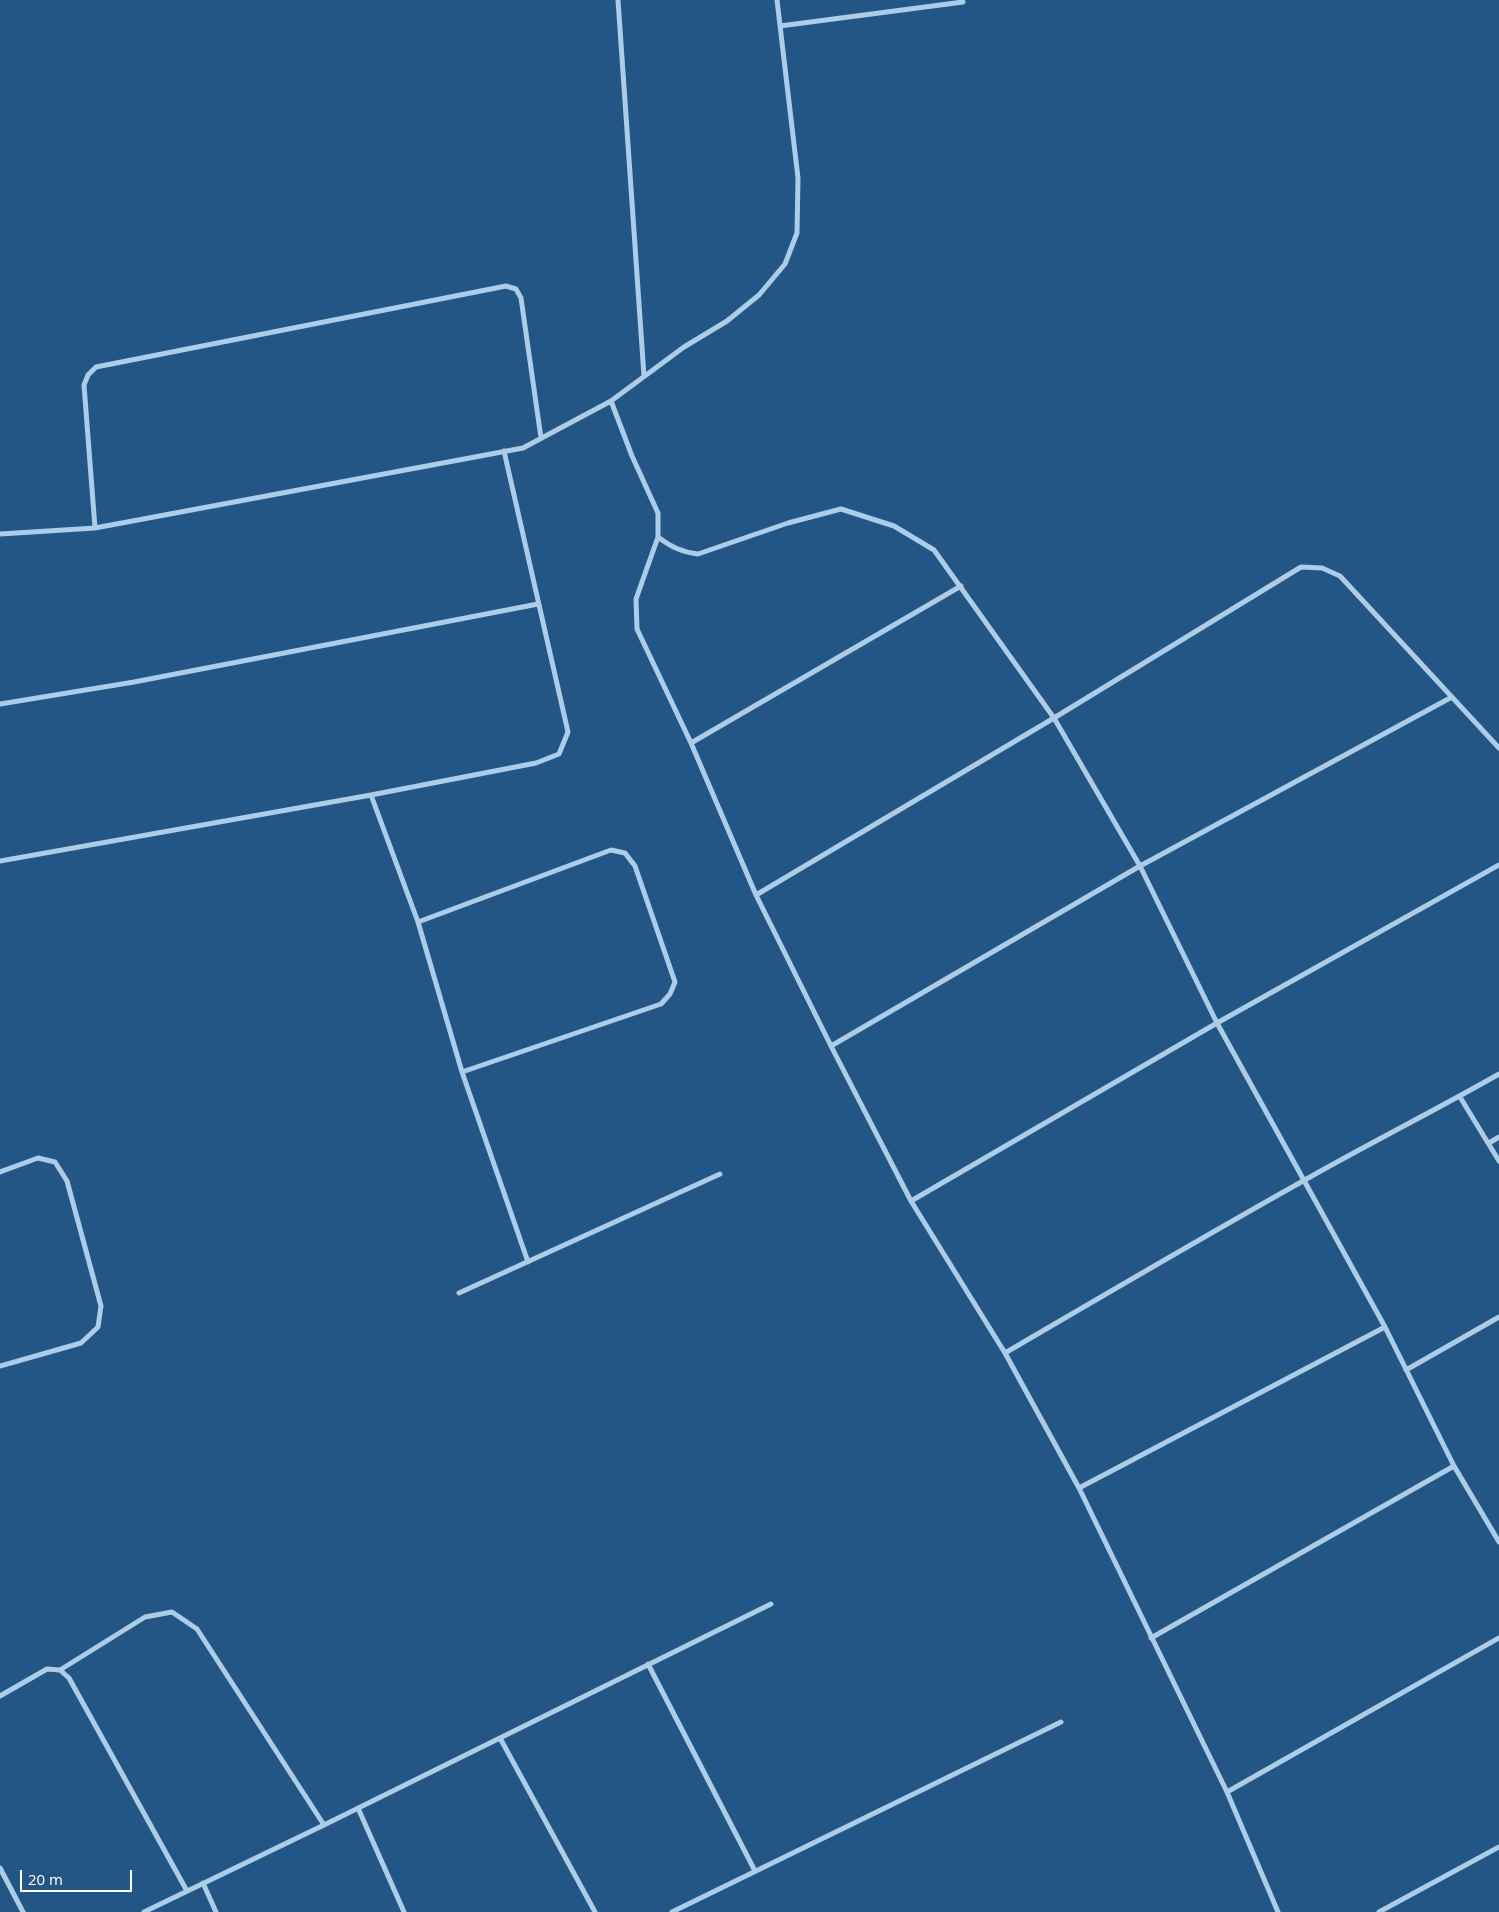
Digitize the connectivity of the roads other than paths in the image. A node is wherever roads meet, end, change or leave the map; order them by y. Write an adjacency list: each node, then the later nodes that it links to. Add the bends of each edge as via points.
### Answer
1 (618, 0): 5 (street)
2 (777, 0): 4 (street)
3 (963, 2): 4 (street)
4 (780, 26): 5 (street, via 798,178 797,233 785,264 759,295 727,321)
5 (644, 376): 6 (street)
6 (611, 401): 7 (street); 11 (street, via 658,513)
7 (541, 438): 8 (street, via 523,448); 9 (street, via 521,298 516,289 506,286 105,365 96,367 84,385)
8 (504, 451): 9 (street); 13 (street)
9 (95, 528): 10 (street)
10 (0, 534)
11 (658, 538): 12 (street, via 672,547 698,554 788,523 841,509 894,526 934,550); 17 (street, via 636,599 637,629)
12 (961, 586): 16 (street); 17 (street)
13 (538, 604): 15 (street, via 134,682); 19 (street, via 568,732 559,754 536,763)
14 (1452, 697): 16 (street, via 1340,576 1322,568 1301,567); 18 (street); 22 (street)
15 (0, 704)
16 (1054, 718): 22 (street); 23 (street)
17 (691, 743): 23 (street)
18 (1499, 748)
19 (371, 795): 20 (street); 24 (street)
20 (0, 862)
21 (1499, 865): 25 (street)
22 (1140, 866): 25 (street); 26 (street)
23 (756, 895): 26 (street)
24 (418, 922): 27 (street); 27 (street, via 610,850 625,853 635,866 675,982 661,1004)
25 (1217, 1023): 35 (street); 36 (street)
26 (831, 1046): 36 (street)
27 (462, 1072): 37 (street)
28 (1499, 1074): 29 (street)
29 (1460, 1097): 31 (street); 35 (street)
30 (1499, 1137): 31 (street)
31 (1489, 1143): 32 (street)
32 (1499, 1161)
33 (0, 1172): 42 (street, via 38,1158 56,1162 67,1181 101,1306 98,1327 81,1343)
34 (720, 1174): 37 (street)
35 (1304, 1180): 40 (street); 41 (street)
36 (911, 1201): 41 (street)
37 (528, 1262): 38 (street)
38 (459, 1293)
39 (1499, 1317): 43 (street)
40 (1385, 1328): 43 (street); 45 (street)
41 (1005, 1353): 45 (street)
42 (0, 1366)
43 (1406, 1370): 44 (street)
44 (1454, 1466): 46 (street); 48 (street)
45 (1079, 1488): 48 (street)
46 (1499, 1542)
47 (771, 1604): 50 (street)
48 (1151, 1638): 55 (street)
49 (1499, 1638): 55 (street)
50 (648, 1664): 54 (street); 60 (street)
51 (60, 1670): 52 (street, via 47,1669); 57 (street, via 145,1616 172,1612 196,1629); 62 (street, via 69,1678)
52 (0, 1696)
53 (1061, 1722): 60 (street)
54 (500, 1738): 56 (street); 67 (street)
55 (1228, 1792): 69 (street)
56 (358, 1808): 57 (street); 66 (street)
57 (324, 1825): 61 (street)
58 (1499, 1847): 70 (street)
59 (0, 1868): 63 (street)
60 (755, 1871): 68 (street)
61 (202, 1883): 62 (street); 65 (street)
62 (187, 1891): 64 (street)
63 (23, 1912)
64 (144, 1912)
65 (216, 1912)
66 (404, 1912)
67 (596, 1912)
68 (672, 1912)
69 (1278, 1912)
70 (1379, 1912)

